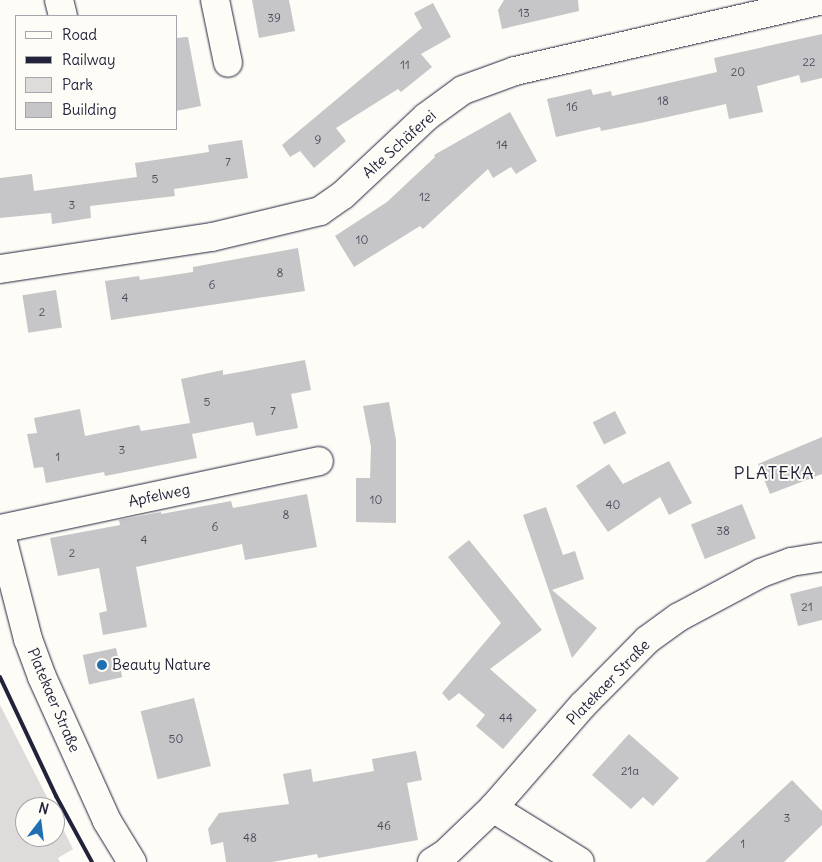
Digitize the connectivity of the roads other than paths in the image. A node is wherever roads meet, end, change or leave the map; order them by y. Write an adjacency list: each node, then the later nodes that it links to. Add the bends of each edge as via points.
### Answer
1 (59, 0): 4 (street)
2 (215, 0): 5 (street)
3 (805, 2): 6 (street, Alte Schäferei, via 763,16 515,71 463,90 426,117 343,195 320,211 212,237)
4 (63, 15)
5 (228, 63)
6 (0, 269)
7 (319, 461): 8 (street, Apfelweg)
8 (0, 529): 11 (street, Platekaer Straße, via 28,639 42,677 107,821)
9 (822, 556): 10 (street, Platekaer Straße, via 760,573 679,618 647,640 583,705)
10 (493, 808): 12 (street, Platekaer Straße, via 446,854); 13 (street)
11 (132, 862)
12 (432, 862)
13 (580, 862)

